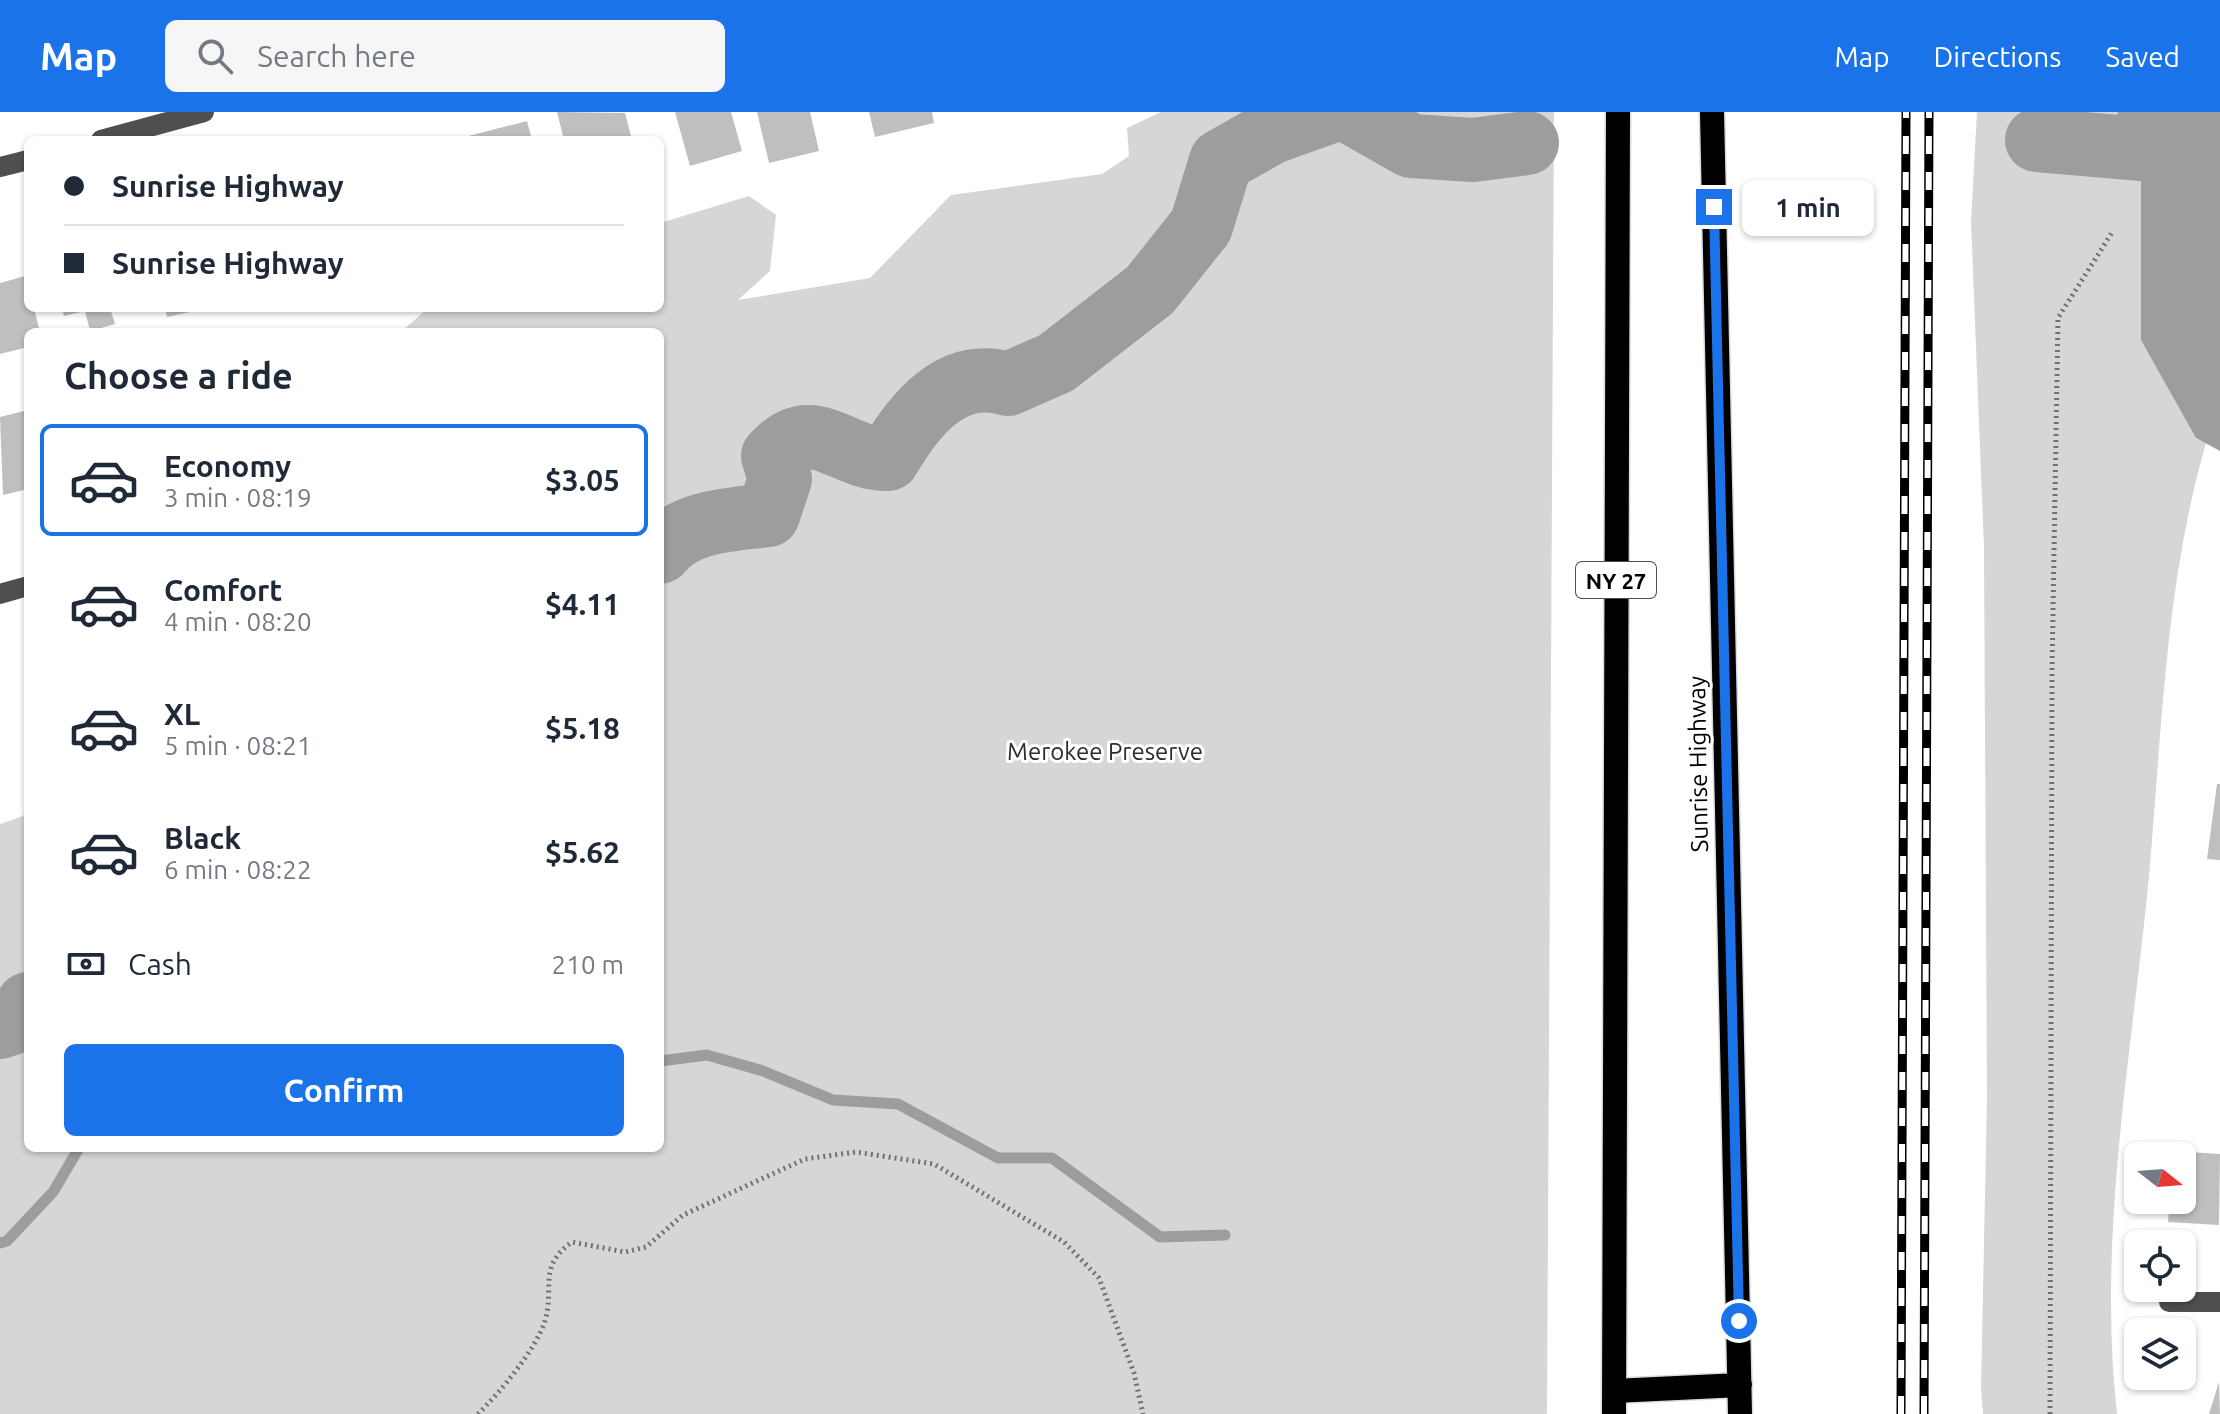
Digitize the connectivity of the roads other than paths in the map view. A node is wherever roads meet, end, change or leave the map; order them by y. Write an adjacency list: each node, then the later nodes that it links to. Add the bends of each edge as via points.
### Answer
1 (204, 112): 4 (street)
2 (1618, 112): 12 (highway, NY 27)
3 (1712, 112): 11 (highway, Sunrise Highway)
4 (116, 136)
5 (24, 161): 6 (street)
6 (0, 167)
7 (24, 587): 8 (street)
8 (0, 594)
9 (2196, 1302): 10 (street)
10 (2220, 1302)
11 (1740, 1385): 12 (highway); 13 (highway, Sunrise Highway)
12 (1614, 1403)
13 (1740, 1414)

